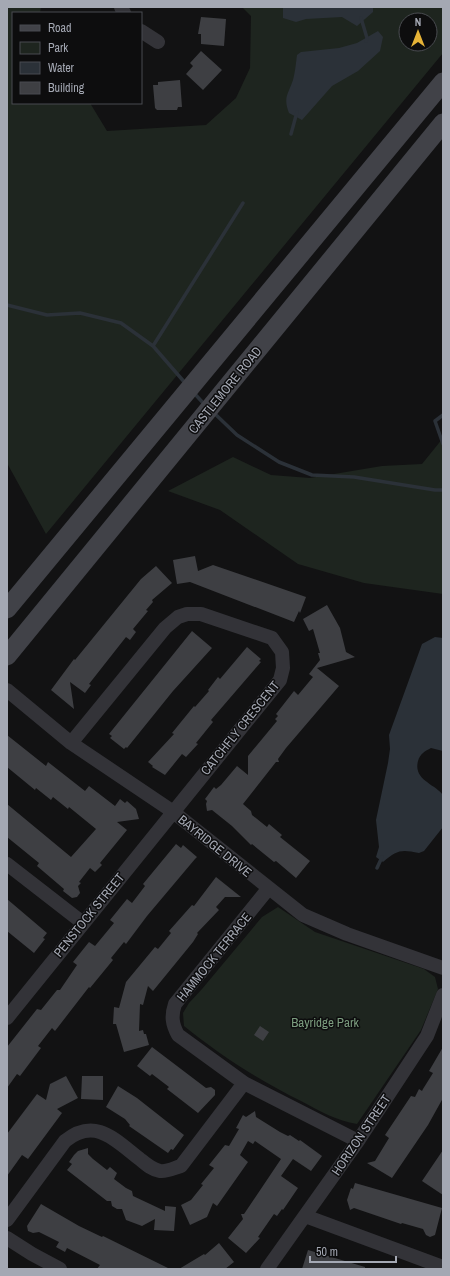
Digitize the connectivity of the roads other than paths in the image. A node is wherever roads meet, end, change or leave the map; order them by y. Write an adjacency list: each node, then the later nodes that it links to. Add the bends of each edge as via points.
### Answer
1 (142, 32): 2 (street)
2 (158, 42)
3 (443, 82): 5 (main road)
4 (443, 123): 6 (main road, CASTLEMORE ROAD)
5 (7, 609)
6 (7, 656)
7 (7, 690): 8 (street, BAYRIDGE DRIVE)
8 (71, 743): 9 (street, BAYRIDGE DRIVE); 9 (street, CATCHFLY CRESCENT, via 165,628 178,617 202,614 272,638 282,652 283,668 280,680)
9 (172, 812): 11 (street, BAYRIDGE DRIVE); 12 (street, PENSTOCK STREET)
10 (7, 864): 12 (street)
11 (268, 889): 13 (street, BAYRIDGE DRIVE, via 303,915 347,934); 16 (street, HAMMOCK TERRACE, via 175,1004 172,1013 173,1025 178,1035)
12 (83, 923): 15 (street, PENSTOCK STREET)
13 (443, 968)
14 (443, 995): 17 (street, HORIZON STREET, via 427,1036)
15 (7, 1018)
16 (244, 1083): 17 (street, HAMMOCK TERRACE); 19 (street, via 180,1166 167,1171 159,1171 149,1166 108,1134 97,1130 84,1130 72,1135)
17 (358, 1141): 18 (street, HORIZON STREET)
18 (305, 1216): 21 (street); 23 (street, HORIZON STREET)
19 (7, 1220)
20 (7, 1238): 22 (street)
21 (443, 1267)
22 (60, 1269)
23 (267, 1269)

